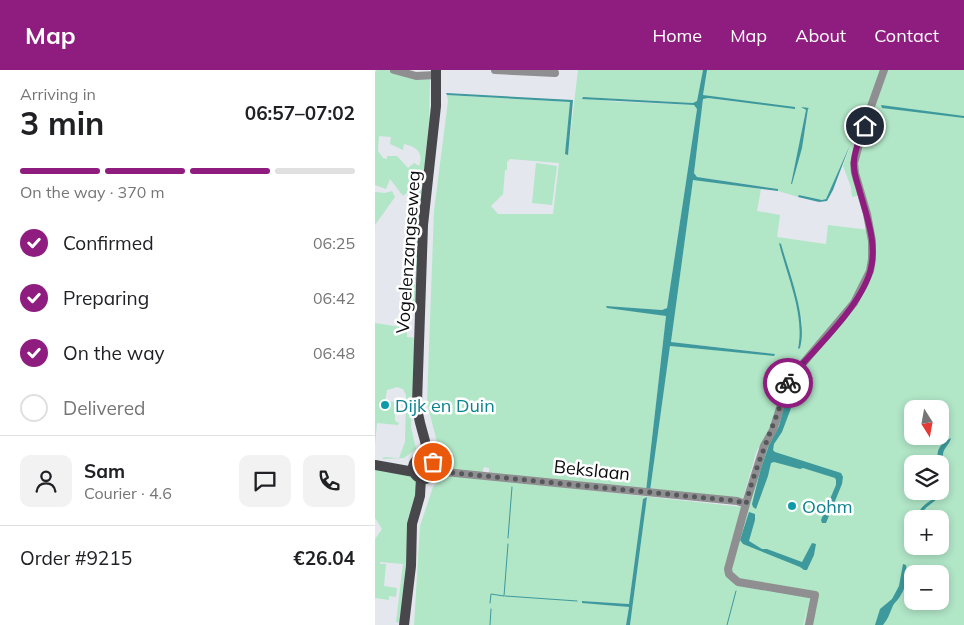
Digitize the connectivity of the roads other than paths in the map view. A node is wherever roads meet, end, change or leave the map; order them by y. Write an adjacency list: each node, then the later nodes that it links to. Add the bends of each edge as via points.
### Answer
1 (394, 70): 4 (street, via 416,76)
2 (495, 70): 5 (street)
3 (884, 70): 8 (street, via 854,163 867,214 872,259 870,271 854,303 789,380)
4 (436, 73): 7 (main road, Vogelenzangseweg, via 436,106 421,254 417,413 427,447)
5 (555, 73)
6 (375, 464): 7 (main road, Bekslaan)
7 (423, 468): 8 (street, Bekslaan); 9 (main road, via 425,490 412,524)
8 (746, 504): 10 (street, via 729,574 738,582 815,594)
9 (404, 625)
10 (809, 625)

